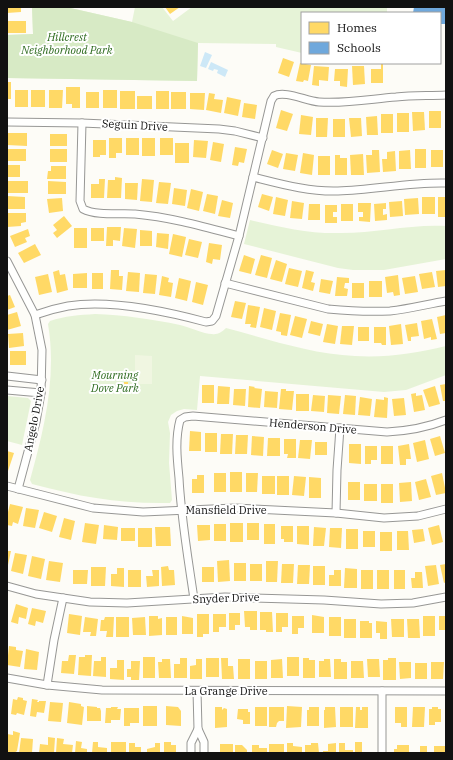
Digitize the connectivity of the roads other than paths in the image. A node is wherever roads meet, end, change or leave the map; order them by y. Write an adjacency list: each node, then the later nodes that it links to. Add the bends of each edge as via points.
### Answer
1 (446, 95): 4 (street, via 330,102 317,102 283,94 274,96)
2 (7, 122): 3 (street, Seguin Drive)
3 (82, 122): 4 (street, Seguin Drive, via 218,129); 7 (street, via 80,201 83,209 91,212 159,217)
4 (263, 138): 5 (street)
5 (253, 177): 6 (street, via 307,189 337,191 430,182); 7 (street)
6 (446, 183)
7 (238, 236): 9 (street)
8 (7, 261): 11 (street, Angelo Drive)
9 (225, 283): 10 (street, via 344,311 392,311); 11 (street, via 216,316 212,321 206,322 147,309 93,304 68,306)
10 (446, 301)
11 (35, 314): 13 (street, Angelo Drive, via 42,350)
12 (7, 376): 13 (street)
13 (42, 380): 15 (street, Angelo Drive)
14 (7, 390): 15 (street)
15 (41, 393): 19 (street, Angelo Drive)
16 (446, 420): 17 (street, Henderson Drive, via 399,431)
17 (340, 428): 21 (street, Henderson Drive, via 185,417 180,420 176,446); 22 (street)
18 (7, 486): 19 (street, Mansfield Drive)
19 (18, 489): 21 (street, Mansfield Drive, via 93,508 143,512)
20 (446, 509): 22 (street, Mansfield Drive, via 418,516 384,518)
21 (181, 510): 22 (street, Mansfield Drive, via 235,508); 26 (street)
22 (336, 513)
23 (7, 586): 25 (street, Snyder Drive)
24 (446, 597): 26 (street, Snyder Drive, via 413,603 381,604 269,597)
25 (63, 598): 26 (street, Snyder Drive, via 127,603); 28 (street)
26 (194, 599)
27 (7, 678): 28 (street, La Grange Drive)
28 (47, 685): 29 (street, La Grange Drive, via 102,690)
29 (197, 691): 30 (street, La Grange Drive); 32 (street)
30 (382, 691): 31 (street, La Grange Drive); 35 (street)
31 (446, 691)
32 (198, 729): 33 (street, via 191,743); 34 (street, via 204,742)
33 (191, 753)
34 (204, 753)
35 (382, 753)

